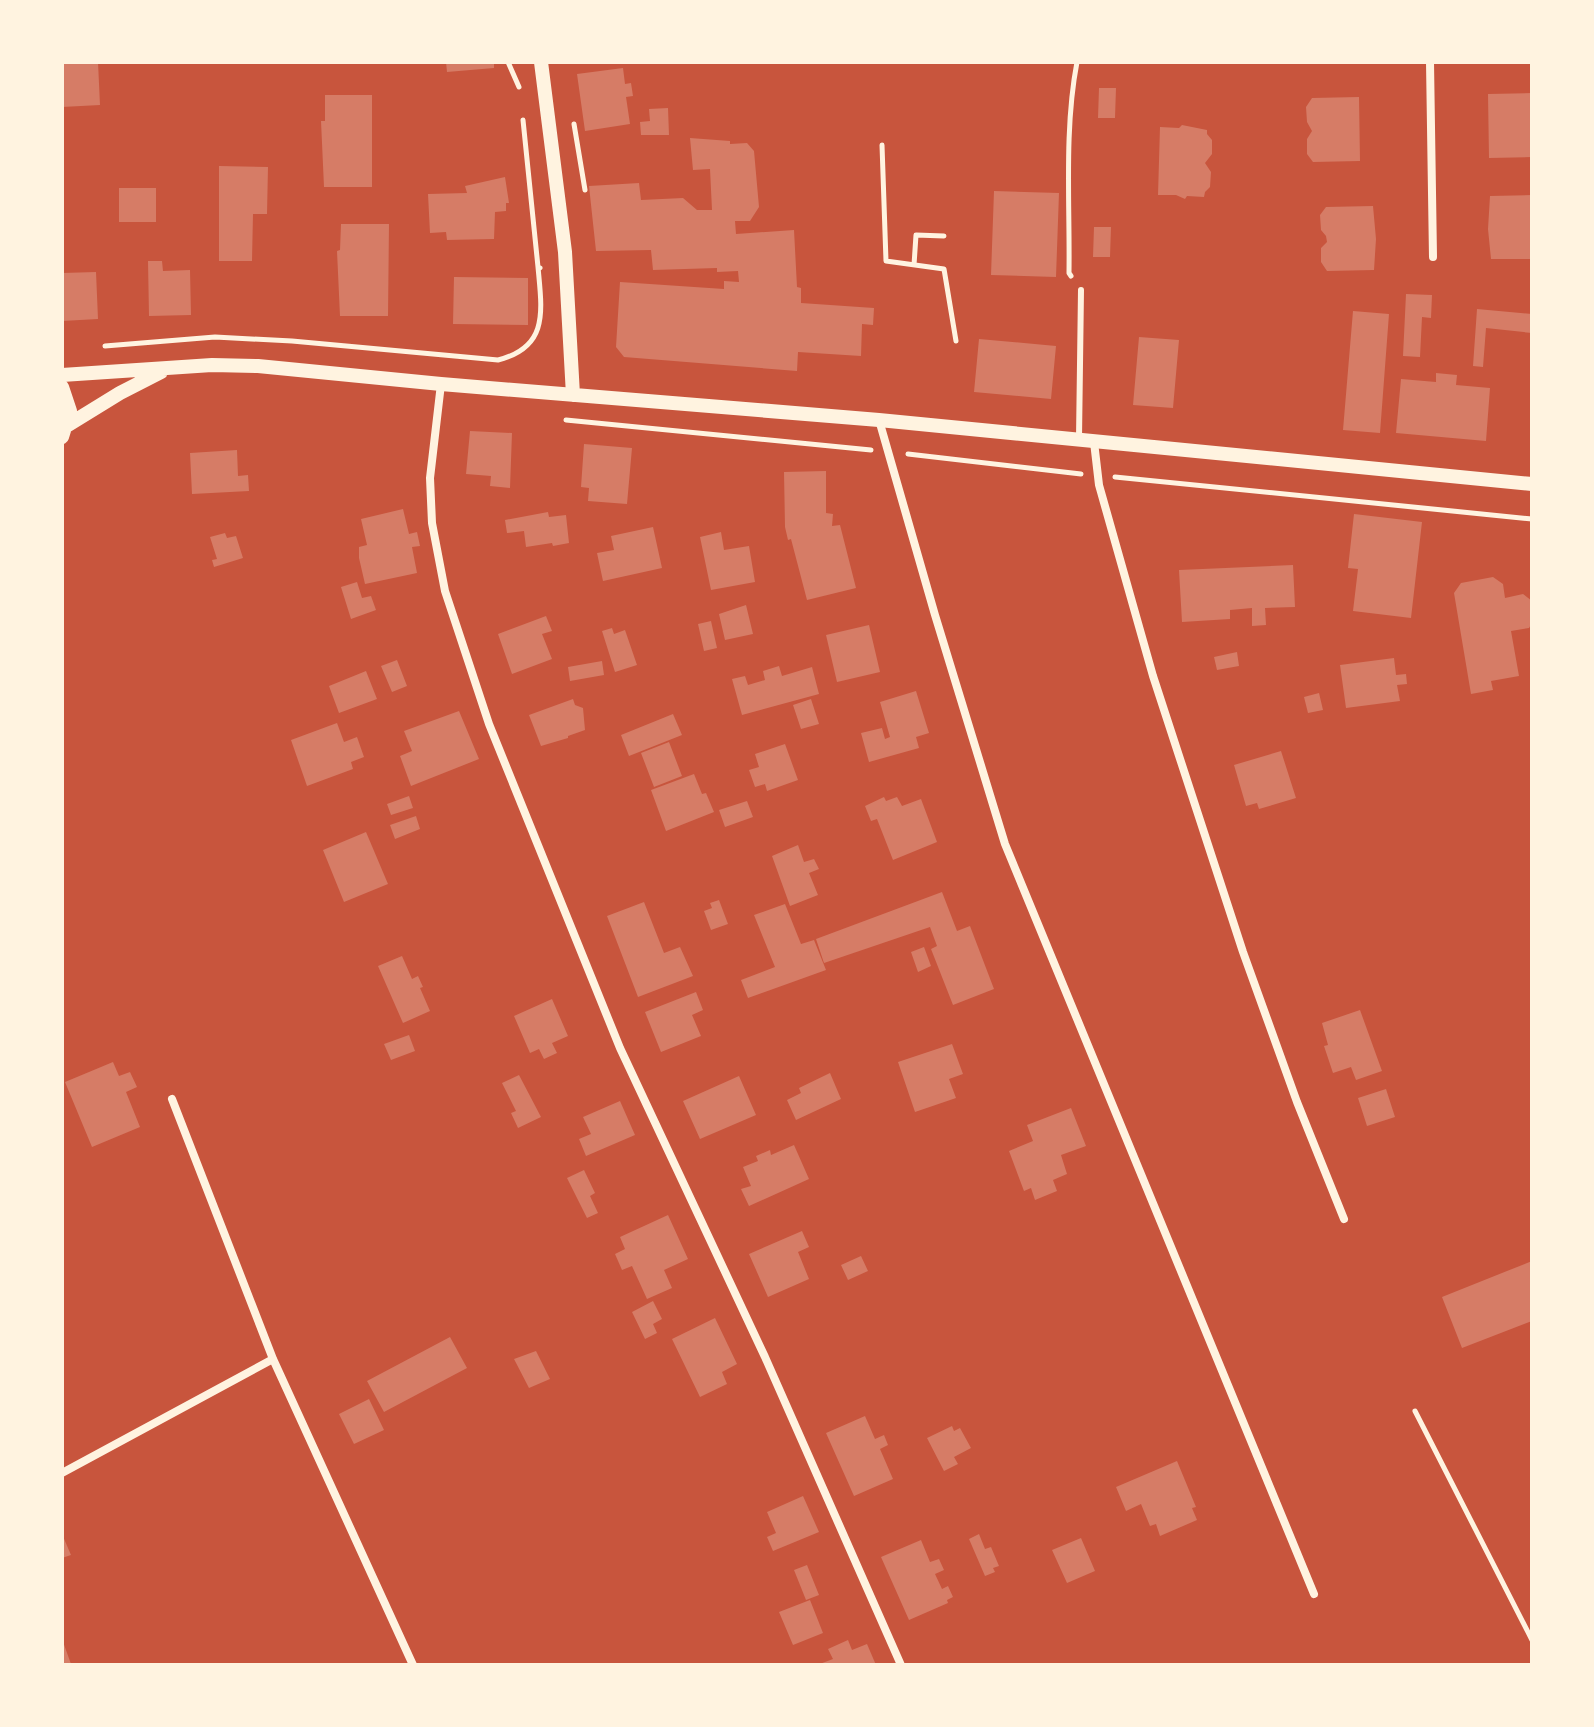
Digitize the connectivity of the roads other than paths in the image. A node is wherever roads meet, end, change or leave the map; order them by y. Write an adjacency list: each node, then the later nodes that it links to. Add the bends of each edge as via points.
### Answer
1 (541, 62): 9 (street, via 565,252)
2 (1430, 62): 3 (street)
3 (1433, 257)
4 (1081, 290): 12 (lane)
5 (166, 370): 6 (street); 7 (street, via 258,366); 11 (street, via 120,393)
6 (62, 375)
7 (441, 384): 9 (street); 20 (street, via 430,478 432,523 445,591 489,724 620,1048)
8 (62, 387): 11 (street, via 70,411)
9 (573, 395): 10 (street)
10 (879, 420): 12 (street); 18 (street, via 1005,844)
11 (65, 431)
12 (1086, 441): 13 (street); 15 (street, via 1153,676 1248,967)
13 (1532, 484)
14 (172, 1099): 16 (street)
15 (1344, 1219)
16 (273, 1359): 17 (street); 19 (street)
17 (62, 1473)
18 (1314, 1594)
19 (413, 1665)
20 (901, 1665)

